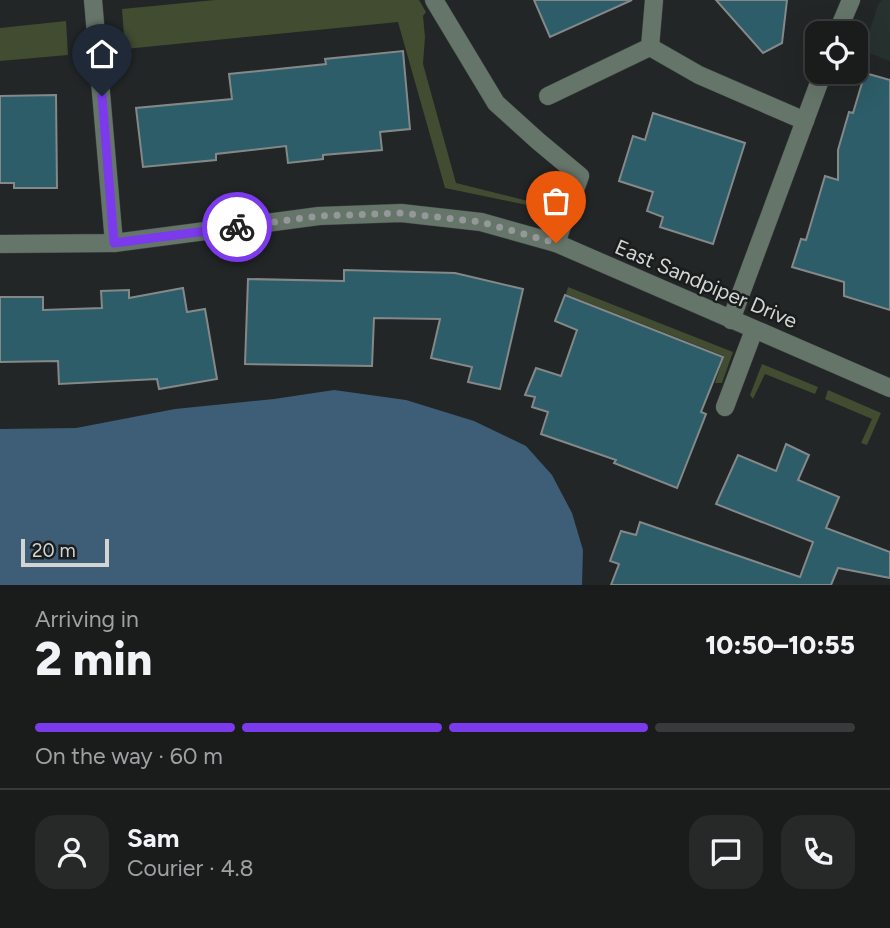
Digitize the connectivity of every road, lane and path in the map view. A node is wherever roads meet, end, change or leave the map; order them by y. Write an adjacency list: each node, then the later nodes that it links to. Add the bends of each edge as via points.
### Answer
1 (93, 0): 10 (street)
2 (434, 0): 11 (street, via 496,103 580,176)
3 (654, 0): 6 (street)
4 (850, 0): 5 (street)
5 (842, 21)
6 (650, 47): 8 (street); 9 (street, via 699,75)
7 (819, 84): 9 (street)
8 (548, 96)
9 (805, 121): 13 (street)
10 (114, 243): 11 (street, East Sandpiper Drive, via 319,216 401,213 481,222); 12 (street, East Sandpiper Drive)
11 (556, 243): 13 (street, East Sandpiper Drive)
12 (0, 244)
13 (731, 320): 14 (street, East Sandpiper Drive)
14 (754, 330): 15 (street, East Sandpiper Drive); 16 (street)
15 (890, 388)
16 (725, 407)

